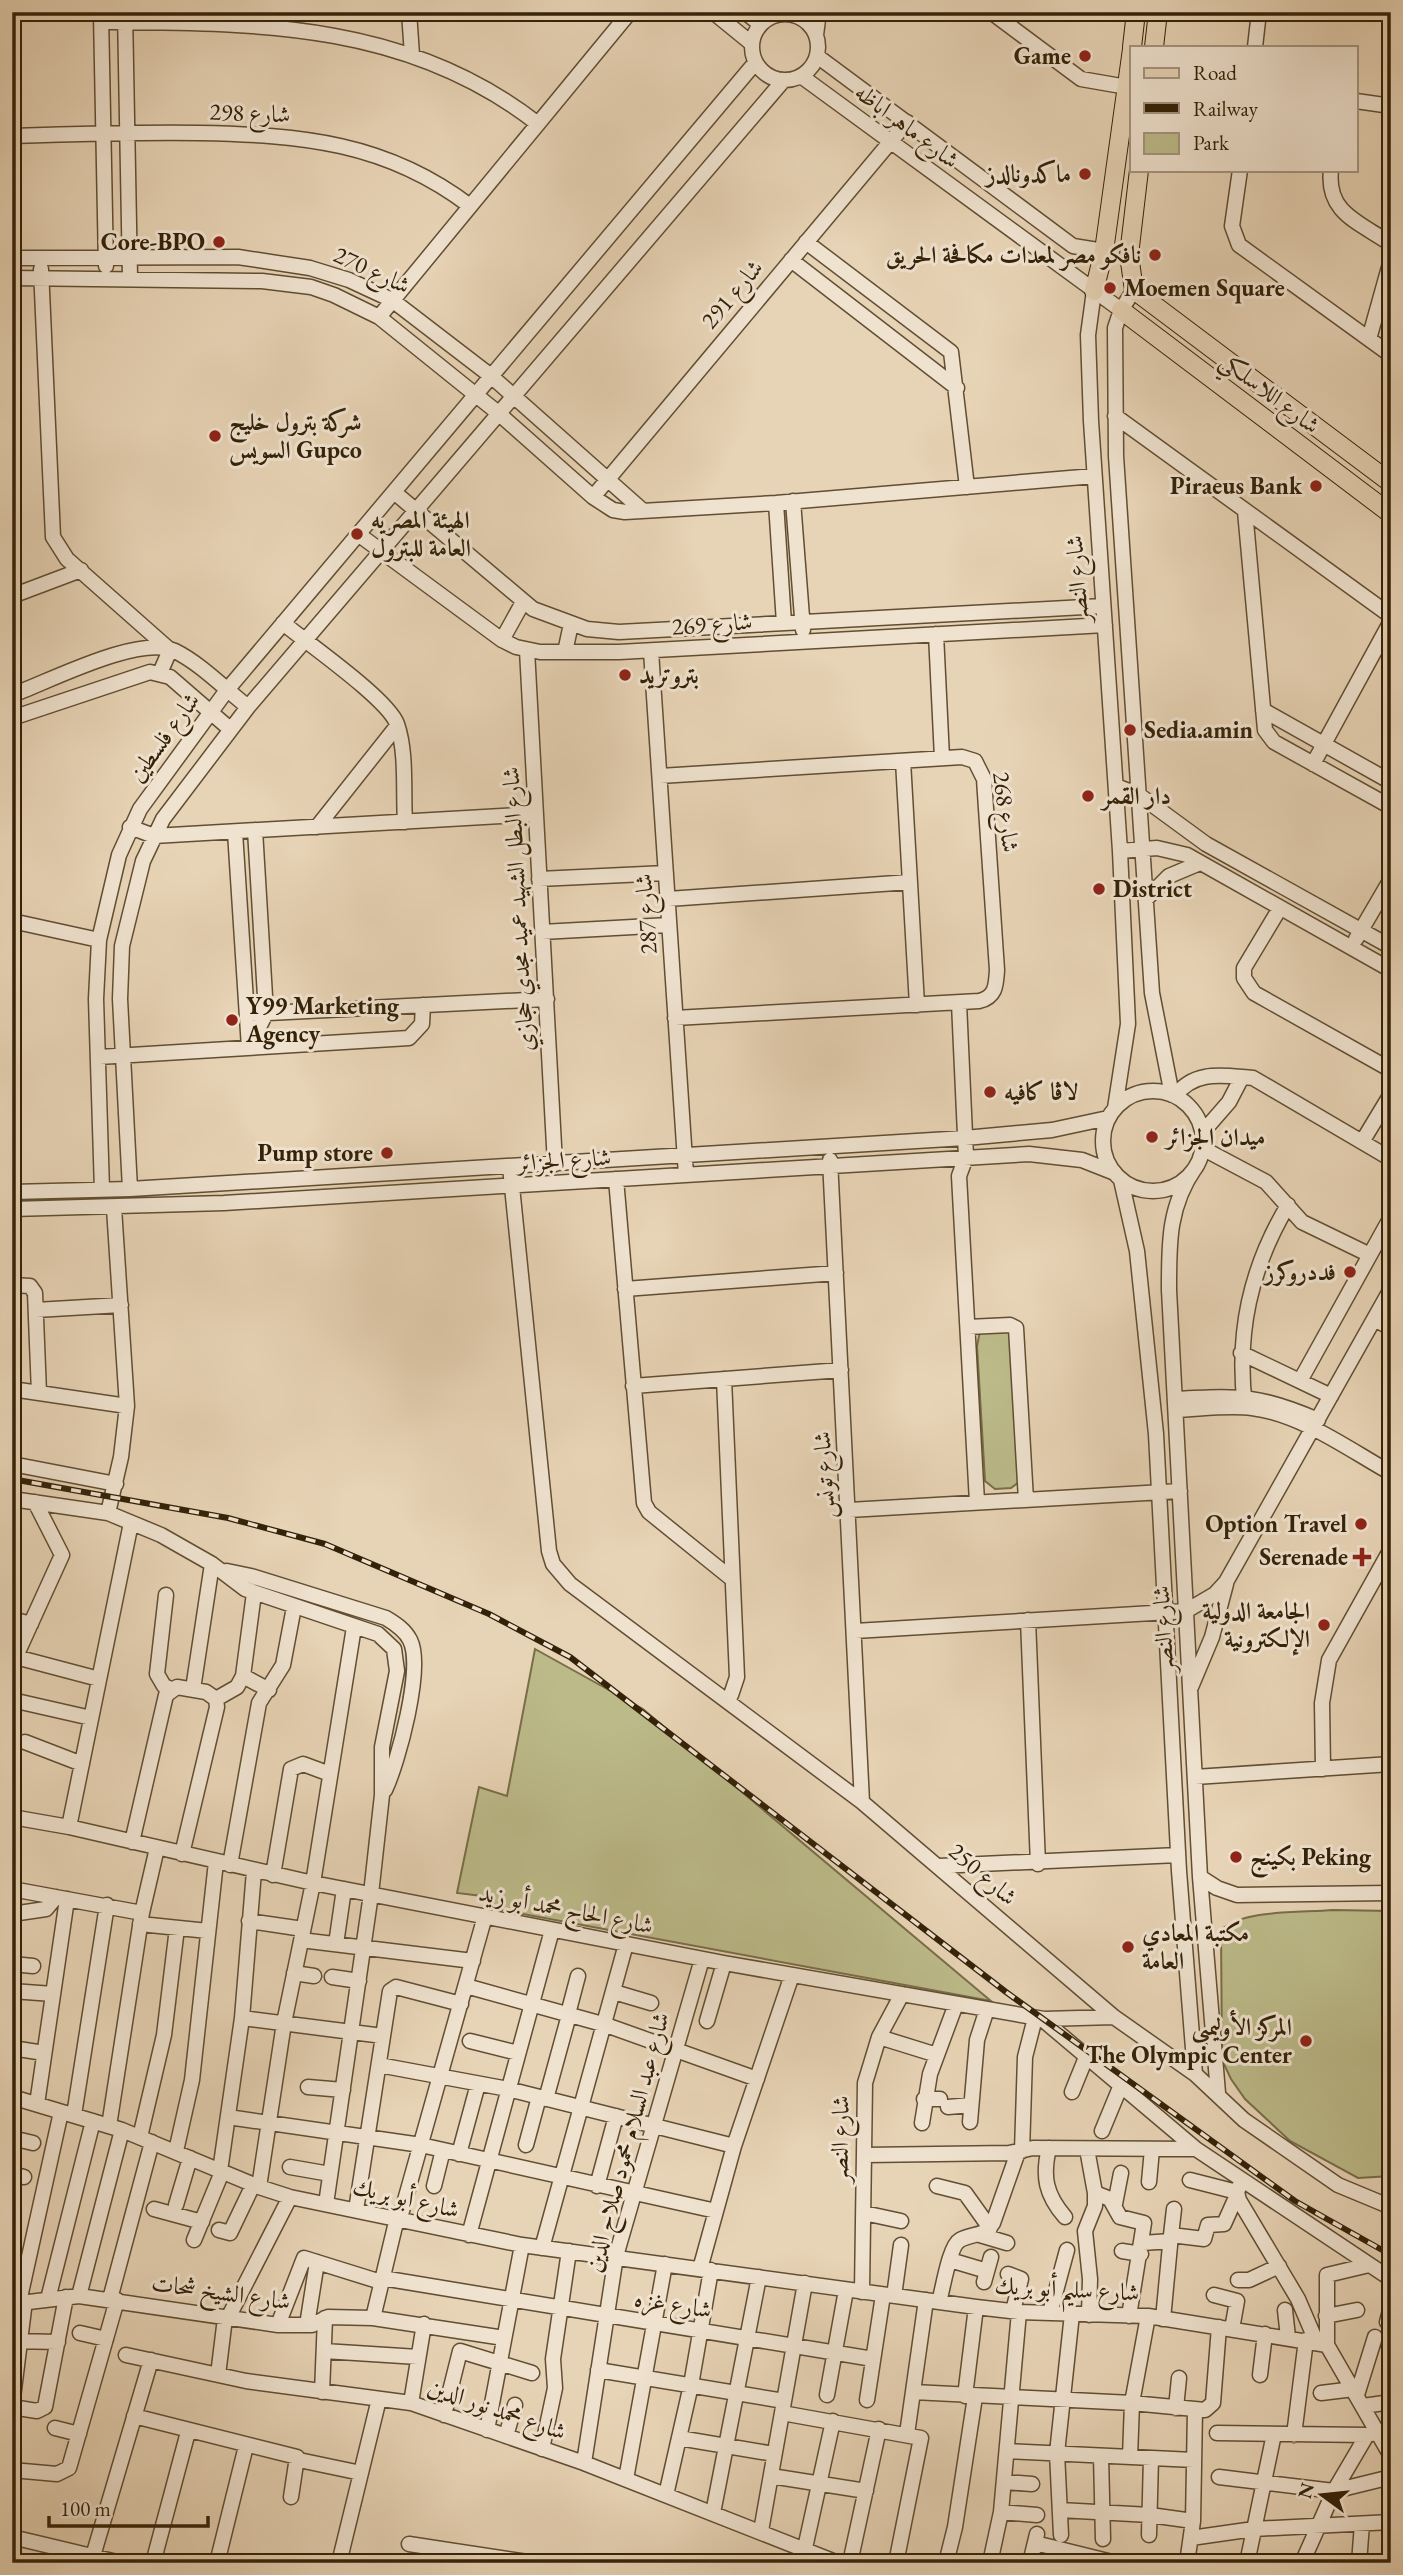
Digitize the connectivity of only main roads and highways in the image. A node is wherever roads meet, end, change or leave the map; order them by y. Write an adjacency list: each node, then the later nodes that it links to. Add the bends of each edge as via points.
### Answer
1 (1136, 12): 3 (main road, شارع النصر)
2 (1158, 12): 4 (main road)
3 (1132, 46)
4 (1154, 46)
5 (1130, 68): 7 (main road, شارع النصر, via 1104,251)
6 (1139, 172): 9 (main road, شارع اللاسلكي, via 1129,255 1134,290)
7 (1094, 291)
8 (1121, 310): 10 (main road, شارع اللاسلكي)
9 (1186, 329): 10 (main road); 11 (main road, شارع اللاسلكي)
10 (1169, 349): 12 (main road, شارع اللاسلكي)
11 (1388, 476)
12 (1391, 514)

